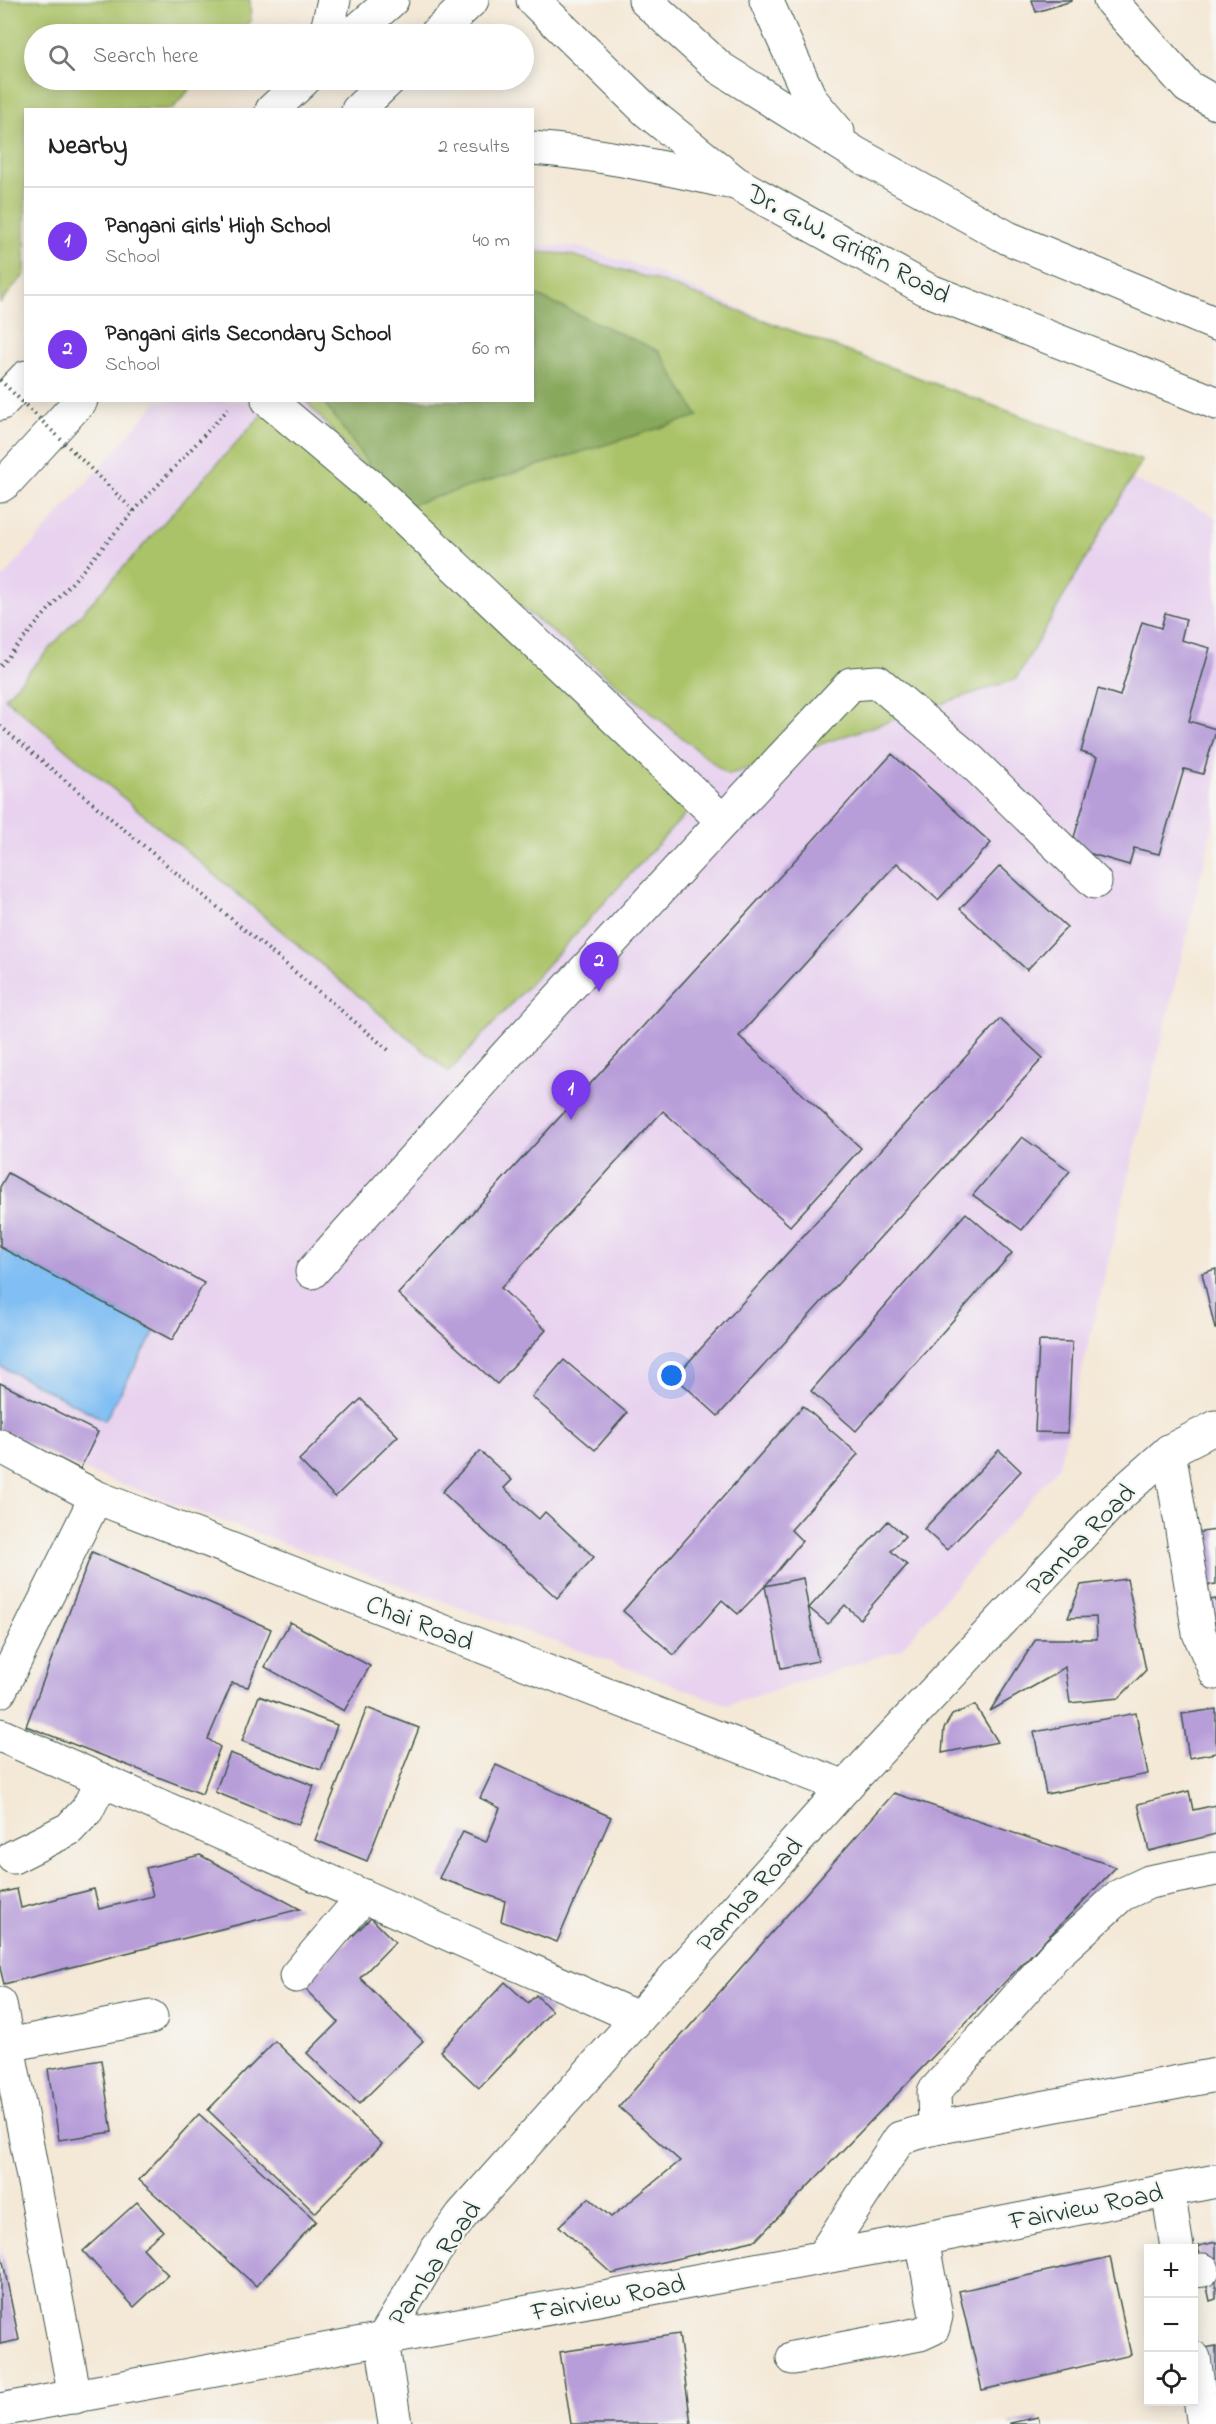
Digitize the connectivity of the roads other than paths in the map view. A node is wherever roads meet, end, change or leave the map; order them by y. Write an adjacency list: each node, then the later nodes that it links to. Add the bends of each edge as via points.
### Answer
1 (334, 0): 8 (street)
2 (392, 0): 9 (street)
3 (472, 0): 10 (street)
4 (533, 0): 18 (street, Dr. G.W. Griffin Road, via 648,112)
5 (645, 0): 17 (street, via 720,68)
6 (766, 0): 17 (street, via 812,100)
7 (1110, 0): 13 (street, via 1188,87)
8 (328, 24)
9 (364, 24)
10 (447, 24)
11 (294, 90): 14 (street)
12 (379, 90): 15 (street)
13 (1216, 103)
14 (275, 108)
15 (360, 108)
16 (534, 148): 18 (street, via 639,162)
17 (855, 153): 19 (street, via 1008,238)
18 (736, 183): 23 (street, Dr. G.W. Griffin Road, via 928,290)
19 (1216, 323)
20 (24, 379): 24 (street)
21 (79, 402): 25 (street)
22 (270, 402): 26 (street, via 375,490)
23 (1216, 402)
24 (0, 404)
25 (0, 486)
26 (723, 821): 27 (street, via 851,684 878,682 969,759); 28 (street)
27 (1095, 882)
28 (312, 1272)
29 (1216, 1427): 31 (street, Pamba Road)
30 (0, 1446): 32 (street, Chai Road)
31 (1169, 1451): 33 (street, via 1199,1633); 37 (street, Pamba Road, via 1114,1500)
32 (96, 1497): 34 (street); 37 (street, Chai Road)
33 (1216, 1673)
34 (0, 1691)
35 (0, 1735): 36 (street)
36 (102, 1780): 38 (street, via 87,1810 69,1829); 40 (street)
37 (845, 1787): 44 (street, Pamba Road)
38 (13, 1857)
39 (1216, 1869): 47 (street, via 1149,1882 1121,1895 1054,1956 934,2092)
40 (364, 1896): 41 (street); 44 (street)
41 (296, 1976)
42 (0, 2004): 45 (street)
43 (151, 2017): 45 (street)
44 (638, 2018): 53 (street, Pamba Road, via 462,2215)
45 (8, 2045): 56 (street)
46 (1216, 2075): 47 (street)
47 (935, 2128): 52 (street, via 900,2138)
48 (1216, 2181): 49 (street, Fairview Road)
49 (1168, 2190): 50 (street, Fairview Road); 51 (street)
50 (922, 2239): 52 (street, Fairview Road); 54 (street, via 936,2316 933,2328 920,2334)
51 (1176, 2244)
52 (822, 2257): 53 (street, Fairview Road)
53 (382, 2341): 56 (street, Fairview Road); 58 (street, Pamba Road)
54 (793, 2358)
55 (1198, 2385): 59 (street)
56 (75, 2397): 57 (street, Fairview Road)
57 (0, 2410)
58 (395, 2424)
59 (1206, 2424)

